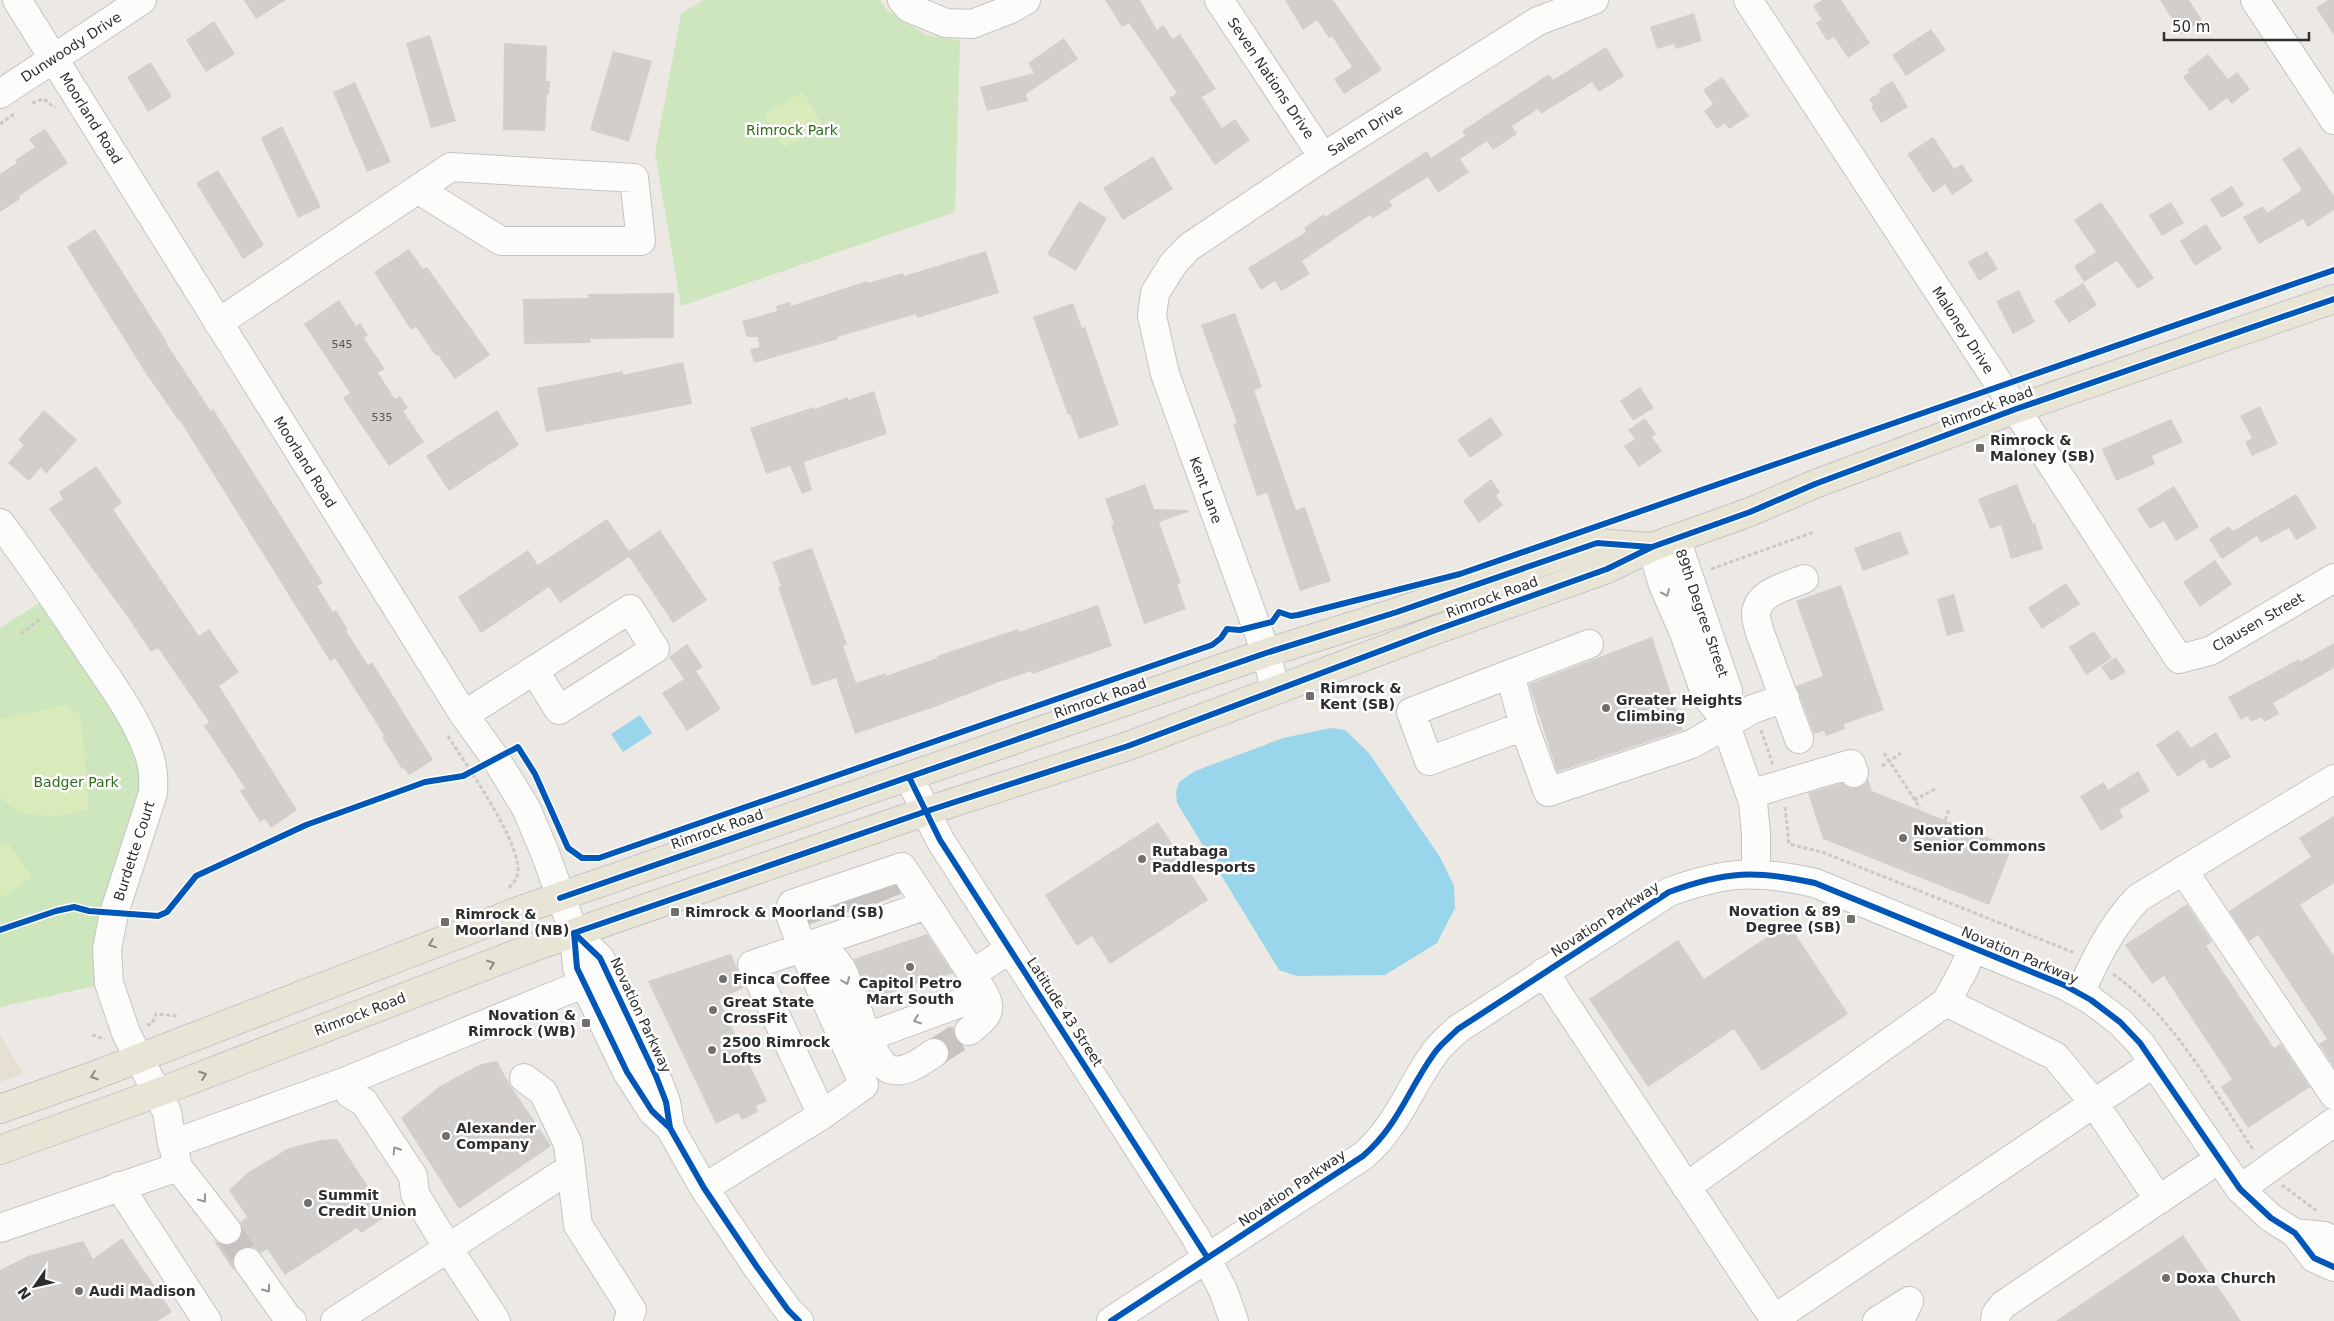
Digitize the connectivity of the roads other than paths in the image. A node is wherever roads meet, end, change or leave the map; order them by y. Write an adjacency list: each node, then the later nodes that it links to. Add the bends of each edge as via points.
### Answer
1 (17, 0): 10 (street, Moorland Road)
2 (142, 0): 10 (street, Dunwoody Drive)
3 (902, 0): 4 (street, via 909,8 946,23 972,24)
4 (1026, 0)
5 (1219, 0): 13 (street, Seven Nations Drive)
6 (1594, 0): 9 (street, Salem Drive)
7 (1748, 0): 18 (street, Maloney Drive)
8 (2255, 0): 12 (street)
9 (1542, 9): 13 (street, Salem Drive, via 1530,26)
10 (54, 57): 11 (street, Dunwoody Drive); 17 (street, Moorland Road)
11 (8, 104)
12 (2334, 120)
13 (1323, 156): 15 (street, Salem Drive, via 1189,247)
14 (419, 190): 14 (street, via 451,167 634,178 641,241 501,241); 17 (street)
15 (1157, 289): 24 (street, Kent Lane, via 1152,316 1165,374)
16 (2334, 299): 18 (main road, Rimrock Road)
17 (218, 323): 30 (street, Moorland Road)
18 (2016, 410): 20 (main road, Rimrock Road); 25 (street, Maloney Drive)
19 (0, 523): 55 (street, Burdette Court, via 111,684 136,723 148,750 154,775 153,793 114,913 107,949 109,983 126,1033)
20 (1664, 543): 24 (main road, Rimrock Road, via 1597,543 1398,612); 28 (main road, Rimrock Road, via 1607,569); 31 (street, 89th Degree Street, via 1663,585 1706,696)
21 (2334, 578): 25 (street, Clausen Street, via 2210,651)
22 (1804, 580): 29 (street, via 1773,591 1760,602 1756,614)
23 (1589, 644): 27 (street)
24 (1266, 653): 28 (street, Kent Lane); 35 (main road, Rimrock Road)
25 (2179, 659)
26 (534, 670): 30 (street)
27 (1510, 674): 32 (street); 32 (street, via 1411,712 1429,761)
28 (1275, 689): 38 (main road, Rimrock Road, via 1128,746)
29 (1784, 698): 31 (street); 33 (street)
30 (464, 715): 41 (street, Moorland Road, via 526,808)
31 (1724, 720): 32 (street, via 1692,744 1548,792); 37 (street, 89th Degree Street)
32 (1524, 726)
33 (1799, 739)
34 (1854, 773): 37 (street, via 1851,764)
35 (909, 776): 38 (street, Latitude 43 Street); 41 (main road, Rimrock Road)
36 (2334, 779): 39 (street)
37 (1750, 794): 40 (street, 89th Degree Street, via 1756,834)
38 (924, 812): 44 (main road, Rimrock Road); 46 (street, Latitude 43 Street)
39 (2184, 870): 50 (street, via 2138,898 2122,914); 60 (street)
40 (1756, 873): 45 (street, Novation Parkway, via 1815,883); 47 (street, Novation Parkway, via 1730,874 1670,892)
41 (560, 898): 44 (street, Moorland Road); 55 (main road, Rimrock Road, one-way to 55, via 521,910)
42 (927, 905): 43 (street); 43 (street, via 902,868); 49 (street)
43 (846, 909): 53 (street, via 842,970); 63 (street, via 752,965)
44 (574, 933): 48 (street, Novation Parkway, via 577,968); 59 (main road, Rimrock Road, one-way to 44); 65 (street, Novation Parkway, via 600,958 656,1076 666,1102)
45 (1972, 948): 50 (street, Novation Parkway); 51 (street)
46 (1010, 949): 49 (street); 80 (street, Latitude 43 Street)
47 (1544, 972): 71 (street); 80 (street, Novation Parkway, via 1458,1029 1437,1049 1390,1128 1374,1147)
48 (585, 983): 58 (street); 65 (street, Novation Parkway, via 627,1072 652,1110)
49 (972, 988): 52 (street, via 987,998 989,1008 986,1017); 53 (street, one-way to 53)
50 (2080, 994): 56 (street, Novation Parkway, via 2120,1022)
51 (1946, 1002): 61 (street, via 2055,1056); 71 (street)
52 (969, 1031)
53 (856, 1041): 54 (street, via 889,1069 912,1068); 63 (street, via 864,1085)
54 (934, 1053)
55 (139, 1058): 59 (street, Burdette Court); 62 (main road, Rimrock Road, one-way to 62)
56 (2154, 1063): 61 (street); 68 (street, Novation Parkway)
57 (524, 1078): 69 (street, via 543,1092 568,1144)
58 (347, 1088): 67 (street); 79 (street, via 348,1109 398,1187 415,1194)
59 (157, 1093): 66 (main road, Rimrock Road); 67 (street, Burdette Court, via 167,1112)
60 (2334, 1095)
61 (2094, 1103): 71 (street, via 1777,1317 1770,1314); 74 (street)
62 (0, 1109)
63 (822, 1115): 72 (street)
64 (2334, 1122): 73 (street)
65 (670, 1128): 72 (street, Novation Parkway)
66 (0, 1150)
67 (175, 1155): 70 (street); 76 (street, one-way to 76)
68 (2220, 1159): 73 (street, Novation Parkway); 74 (street)
69 (571, 1168): 79 (street); 87 (street, via 578,1225 632,1310)
70 (119, 1186): 75 (street); 84 (street)
71 (1686, 1187)
72 (704, 1188): 88 (street, Novation Parkway, via 757,1267)
73 (2240, 1189): 77 (street, Novation Parkway, via 2271,1218)
74 (2159, 1200): 93 (street, via 2002,1305)
75 (0, 1228)
76 (227, 1230)
77 (2295, 1233): 78 (street, Novation Parkway, via 2324,1236); 82 (street, Novation Parkway, via 2314,1258)
78 (2334, 1241)
79 (448, 1248): 85 (street); 86 (street)
80 (1207, 1257): 89 (street, Novation Parkway); 90 (street, Latitude 43 Street, via 1224,1290)
81 (248, 1262): 83 (street, one-way to 83)
82 (2334, 1267)
83 (287, 1320)
84 (207, 1321)
85 (336, 1321)
86 (496, 1321)
87 (628, 1321)
88 (799, 1321)
89 (1110, 1321)
90 (1234, 1321)
91 (1877, 1321): 92 (street, via 1909,1300)
92 (1900, 1321)
93 (1996, 1321)

